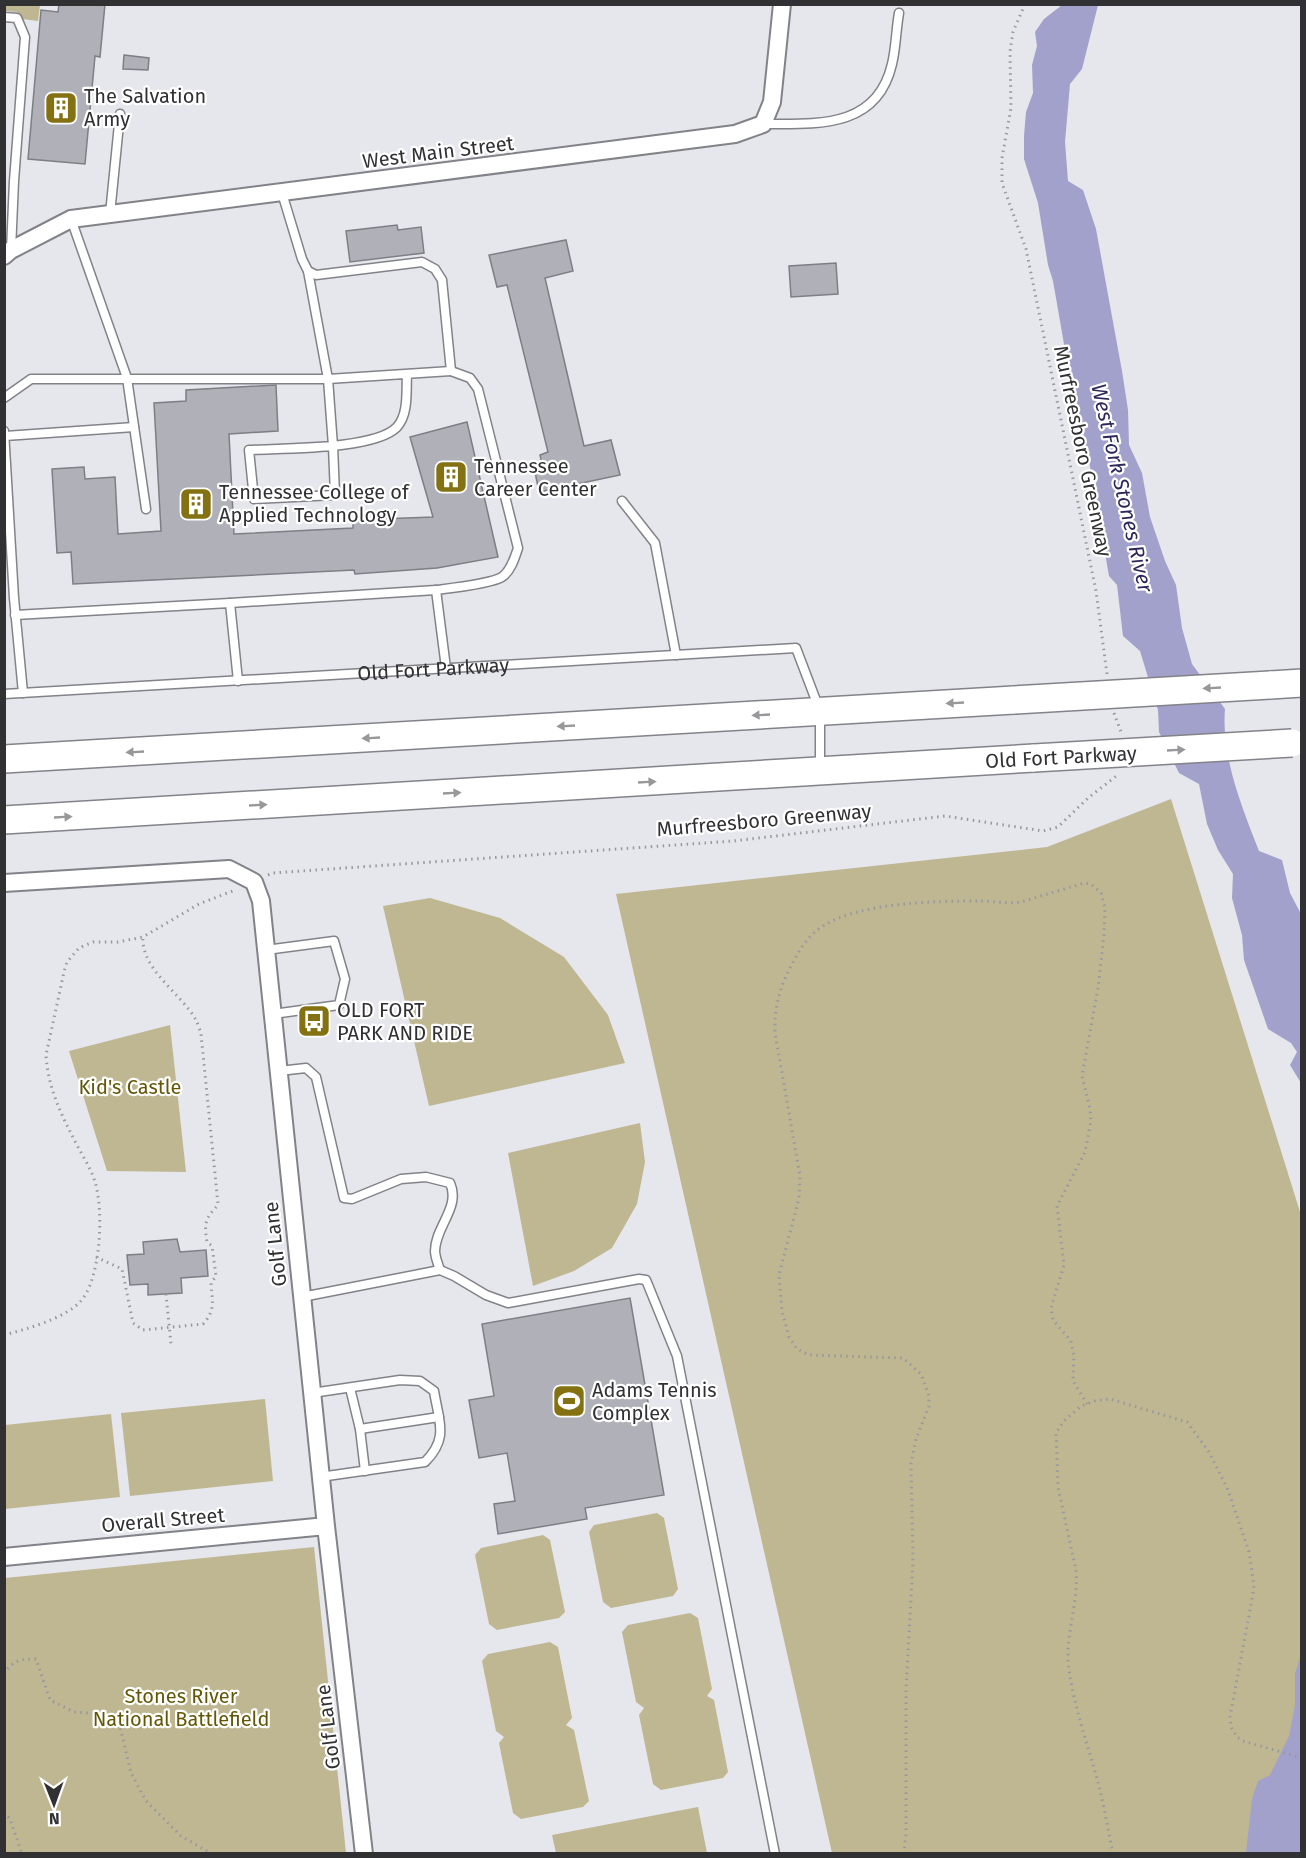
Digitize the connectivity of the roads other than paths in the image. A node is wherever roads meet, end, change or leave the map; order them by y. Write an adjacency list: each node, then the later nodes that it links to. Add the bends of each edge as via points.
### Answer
1 (782, 4): 5 (street, via 772,102)
2 (899, 14): 5 (lane, via 892,64 876,100 857,114 823,124)
3 (4, 17): 6 (lane, via 17,18 25,37)
4 (120, 114): 8 (lane)
5 (763, 124): 7 (street, West Main Street, via 735,134)
6 (9, 181): 10 (lane)
7 (282, 193): 8 (street, West Main Street); 11 (lane)
8 (110, 214): 9 (street, West Main Street)
9 (71, 219): 10 (street, West Main Street); 14 (lane)
10 (8, 253)
11 (308, 271): 12 (lane, via 316,275 422,262 435,269 442,280); 15 (lane)
12 (451, 371): 13 (lane); 23 (lane, via 470,378 478,389 518,548 503,576)
13 (407, 374): 15 (lane); 20 (lane, via 406,409 398,426 379,438)
14 (127, 378): 15 (lane); 16 (lane, via 31,379); 17 (lane)
15 (328, 379): 20 (lane)
16 (4, 398)
17 (134, 428): 19 (lane); 22 (lane)
18 (4, 430): 19 (lane)
19 (5, 436): 25 (lane)
20 (333, 446): 20 (lane, via 335,495 254,499 249,450)
21 (622, 501): 26 (lane, via 655,543)
22 (146, 509)
23 (436, 590): 24 (lane); 27 (lane)
24 (230, 603): 25 (lane); 28 (lane)
25 (15, 615): 30 (lane)
26 (676, 655): 27 (lane, Old Fort Parkway); 32 (lane, Old Fort Parkway, via 796,648)
27 (446, 668): 28 (lane, Old Fort Parkway)
28 (238, 681): 30 (lane, Old Fort Parkway)
29 (1302, 683): 32 (main road, one-way to 32, bridge)
30 (23, 693): 31 (lane, Old Fort Parkway)
31 (4, 694)
32 (820, 711): 34 (main road, one-way to 34); 37 (lane, Old Fort Parkway)
33 (1297, 743): 37 (main road, Old Fort Parkway, one-way to 33, bridge)
34 (32, 758): 35 (main road); 36 (main road)
35 (4, 759)
36 (4, 764)
37 (820, 771): 38 (main road, Old Fort Parkway, one-way to 37)
38 (4, 820)
39 (4, 883): 40 (street, Golf Lane, via 229,869 254,882 261,901)
40 (267, 950): 41 (street, Golf Lane); 41 (lane, via 334,941 345,979 339,1005)
41 (273, 1014): 42 (street, Golf Lane)
42 (279, 1071): 43 (lane, via 306,1068 316,1077 344,1198 352,1199 401,1179 426,1177 450,1183 453,1204 435,1253); 44 (street, Golf Lane)
43 (440, 1270): 44 (lane); 54 (lane, via 486,1295 508,1302 646,1280 677,1356)
44 (302, 1297): 46 (street, Golf Lane)
45 (350, 1388): 46 (lane); 47 (lane, via 420,1381 434,1392); 48 (lane)
46 (312, 1393): 50 (street, Golf Lane)
47 (439, 1417): 48 (lane); 49 (lane, via 442,1436 436,1451 424,1462)
48 (360, 1429): 49 (lane)
49 (365, 1471): 50 (lane)
50 (321, 1477): 51 (street, Golf Lane)
51 (326, 1526): 52 (street, Overall Street); 53 (street, Golf Lane)
52 (4, 1557)
53 (364, 1854)
54 (775, 1854)

